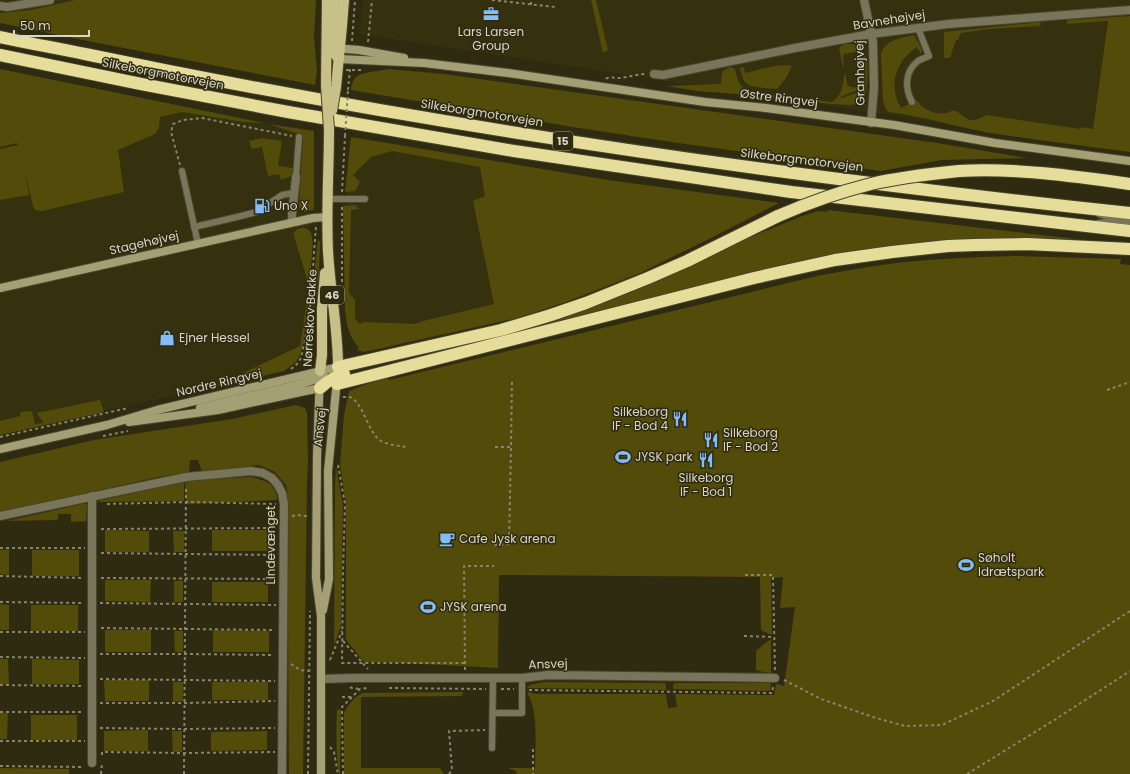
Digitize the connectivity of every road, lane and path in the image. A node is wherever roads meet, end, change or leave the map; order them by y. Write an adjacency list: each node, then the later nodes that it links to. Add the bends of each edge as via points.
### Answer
1 (50, 0): 10 (street)
2 (327, 0): 17 (main road, Nørreskov Bakke / 46)
3 (334, 0): 17 (main road)
4 (344, 0): 17 (main road, Nørreskov Bakke / 46)
5 (372, 0): 16 (path)
6 (492, 0): 9 (path)
7 (531, 0): 9 (path)
8 (864, 0): 14 (street, Granhøjvej)
9 (530, 5): 11 (path)
10 (0, 6)
11 (555, 8)
12 (1130, 10): 13 (street, Bavnehøjvej)
13 (918, 28): 14 (street, Bavnehøjvej); 25 (lane, via 929,56 918,61 908,76 907,89)
14 (871, 34): 21 (street, Bavnehøjvej, via 663,75); 26 (street, Granhøjvej, via 874,81)
15 (0, 37): 36 (highway, Silkeborgmotorvejen / 15, via 218,81 547,138 834,179)
16 (368, 42)
17 (333, 50): 19 (main road, Nørreskov Bakke / 46); 20 (main road, Østre Ringvej, via 380,53); 22 (main road, Nørreskov Bakke / 46)
18 (0, 55): 44 (highway, Silkeborgmotorvejen / 15, via 280,110 514,151 791,192)
19 (340, 59): 20 (main road, Østre Ringvej); 22 (main road, Nørreskov Bakke / 46)
20 (424, 63): 23 (main road, Østre Ringvej)
21 (654, 74): 23 (path, via 607,78)
22 (331, 86): 34 (main road, Nørreskov Bakke / 46, bridge)
23 (605, 87): 26 (main road, Østre Ringvej)
24 (348, 90): 33 (path, bridge)
25 (912, 102)
26 (871, 123): 28 (main road, Østre Ringvej)
27 (299, 138): 29 (path, via 202,118 183,120 173,124 171,132); 30 (lane)
28 (1130, 161)
29 (182, 170): 45 (lane)
30 (296, 177): 32 (street)
31 (1130, 184): 53 (highway, bridge, via 1058,174 990,170 914,176 871,184 815,201 778,216 687,261 586,303 454,345)
32 (294, 193): 42 (street); 45 (lane, via 282,195 260,211)
33 (342, 198): 34 (lane); 35 (lane); 50 (path)
34 (328, 199): 39 (main road, Nørreskov Bakke / 46)
35 (365, 199)
36 (1082, 208): 37 (highway, Silkeborgmotorvejen / 15); 41 (lane)
37 (1130, 213)
38 (316, 217): 39 (main road, Stagehøjvej); 42 (main road, Stagehøjvej); 52 (path, via 306,340 301,358)
39 (328, 217): 49 (main road, Nørreskov Bakke / 46)
40 (1130, 219): 41 (lane)
41 (1118, 220): 43 (lane); 44 (lane)
42 (292, 222): 47 (main road, Stagehøjvej)
43 (1130, 224)
44 (1079, 225): 46 (highway, Silkeborgmotorvejen / 15)
45 (194, 227): 47 (lane)
46 (1130, 231)
47 (198, 244): 51 (main road, Stagehøjvej)
48 (1130, 249): 53 (highway, via 1027,244 961,246 835,260 754,278 383,373)
49 (328, 250): 53 (main road, Nørreskov Bakke / 46); 54 (main road, Nørreskov Bakke / 46, via 322,309)
50 (342, 285)
51 (0, 288)
52 (288, 372)
53 (338, 375): 54 (main road, Nordre Ringvej); 54 (highway, via 328,381); 94 (main road, Ansvej, via 328,471 328,579)
54 (320, 379): 60 (main road, Nordre Ringvej, via 157,410); 60 (main road, Nordre Ringvej, via 218,410); 94 (main road, Ansvej, via 316,578)
55 (512, 380): 66 (path)
56 (1130, 382): 57 (path)
57 (1107, 390)
58 (343, 402): 64 (path, via 344,397 350,397 354,401 380,440 395,446)
59 (130, 408): 63 (path)
60 (107, 425): 67 (main road, Nordre Ringvej)
61 (129, 431): 62 (path)
62 (98, 437)
63 (0, 438)
64 (408, 447)
65 (495, 447): 66 (path)
66 (511, 447): 78 (path, via 509,544)
67 (0, 448)
68 (338, 463): 96 (path, via 345,504)
69 (186, 477): 70 (street, Lindevænget); 71 (path); 72 (street, Lindevænget, via 250,470 263,473 278,485)
70 (92, 500): 71 (path); 73 (street, Lindevænget); 77 (street)
71 (187, 502): 72 (path); 76 (path)
72 (284, 504): 75 (street, Lindevænget)
73 (0, 516)
74 (311, 516): 75 (path, via 297,515)
75 (284, 524): 76 (path); 82 (street, Lindevænget)
76 (186, 528): 77 (path); 81 (path)
77 (92, 529): 80 (street)
78 (494, 545)
79 (0, 548): 80 (path)
80 (92, 551): 81 (path); 86 (street)
81 (186, 554): 82 (path); 87 (path)
82 (284, 555): 88 (street, Lindevænget)
83 (494, 566): 107 (path, via 464,566 466,663)
84 (745, 574): 101 (path, via 774,575)
85 (0, 576): 86 (path)
86 (92, 578): 87 (path); 90 (street)
87 (185, 579): 88 (path); 91 (path)
88 (283, 579): 92 (street, Lindevænget)
89 (0, 602): 90 (path)
90 (92, 603): 91 (path); 97 (street)
91 (185, 604): 92 (path); 95 (path)
92 (283, 605): 98 (street, Lindevænget)
93 (1130, 611): 113 (path, via 993,701 942,725 905,726 890,722 821,698 786,680)
94 (322, 616): 115 (main road, Ansvej)
95 (185, 629): 97 (path); 98 (path); 103 (path)
96 (343, 629): 102 (path); 115 (path)
97 (92, 630): 99 (path); 104 (street)
98 (283, 630): 106 (street, Lindevænget)
99 (0, 632)
100 (744, 636): 101 (path)
101 (774, 637): 113 (path)
102 (343, 640): 107 (path); 107 (path, via 342,663)
103 (185, 654): 104 (path); 106 (path); 114 (path)
104 (92, 656): 105 (path); 117 (street)
105 (0, 657)
106 (283, 659): 108 (path, via 300,670); 116 (street, Lindevænget)
107 (362, 663): 111 (path)
108 (310, 671)
109 (1130, 671): 152 (path)
110 (493, 677): 111 (street, Ansvej); 112 (street, Ansvej); 121 (lane)
111 (375, 678): 115 (street, Ansvej)
112 (522, 678): 113 (street, Ansvej, via 548,675); 122 (lane)
113 (775, 678): 122 (path, via 772,693)
114 (184, 679): 116 (path); 117 (path); 127 (path)
115 (322, 679): 135 (main road, Ansvej)
116 (283, 681): 125 (street, Lindevænget)
117 (92, 682): 118 (path); 126 (street)
118 (0, 685)
119 (369, 688): 124 (path, via 360,689)
120 (384, 688): 121 (path)
121 (493, 689): 122 (path); 130 (lane)
122 (519, 689): 130 (lane, via 522,713)
123 (342, 697): 124 (path)
124 (352, 697): 149 (path, via 342,707)
125 (282, 701): 127 (path); 132 (street, Lindevænget)
126 (92, 703): 127 (path); 129 (street)
127 (185, 703): 133 (path)
128 (0, 712): 129 (path)
129 (92, 712): 131 (street)
130 (492, 713): 134 (lane)
131 (92, 728): 133 (path); 136 (street)
132 (282, 728): 133 (path); 140 (street, Lindevænget)
133 (184, 729): 141 (path)
134 (492, 730): 138 (lane); 150 (path, via 449,731 452,770)
135 (321, 733): 147 (main road, Ansvej); 148 (path, via 334,752)
136 (92, 741): 137 (path); 142 (street)
137 (0, 742)
138 (492, 748)
139 (533, 749): 151 (path)
140 (282, 752): 141 (path); 146 (street, Lindevænget)
141 (184, 753): 144 (path, via 102,752); 145 (path)
142 (91, 765): 143 (path)
143 (0, 766)
144 (101, 774)
145 (184, 774)
146 (282, 774)
147 (321, 774)
148 (338, 774)
149 (343, 774)
150 (450, 774)
151 (534, 774)
152 (967, 774)

